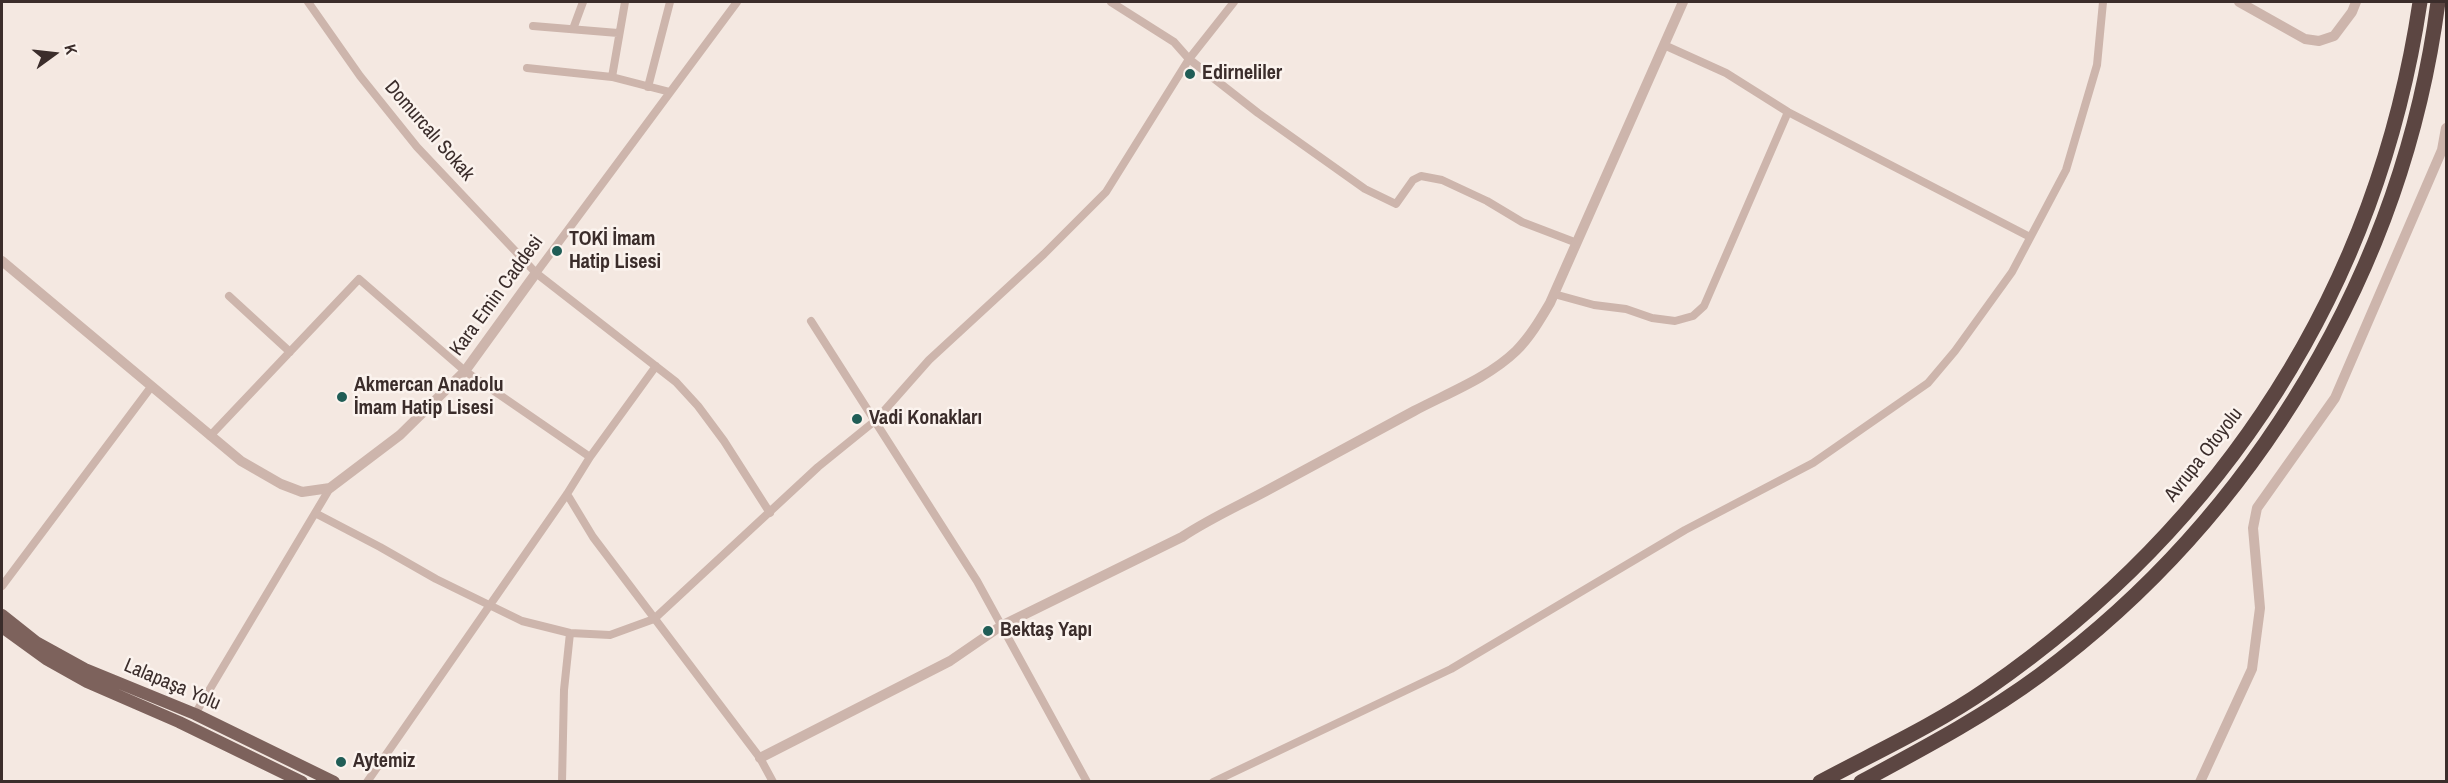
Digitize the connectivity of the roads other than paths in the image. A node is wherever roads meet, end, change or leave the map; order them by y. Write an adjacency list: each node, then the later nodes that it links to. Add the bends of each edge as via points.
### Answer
1 (308, 2): 28 (street, Domurcalı Sokak, via 417,147)
2 (583, 2): 15 (street)
3 (625, 2): 16 (street)
4 (670, 2): 21 (street)
5 (736, 2): 22 (street, Kara Emin Caddesi)
6 (1111, 2): 18 (street, via 1173,42)
7 (1234, 2): 18 (street)
8 (1683, 2): 17 (street)
9 (2103, 2): 25 (street, via 2097,65 2066,170)
10 (2239, 2): 11 (street, via 2305,39 2319,41 2334,36)
11 (2356, 2)
12 (2420, 2): 59 (highway, Avrupa Otoyolu, via 2400,103 2378,183 2361,227 2323,312 2243,443 2128,575 2040,650 1951,712)
13 (2438, 2): 60 (highway, Avrupa Otoyolu, via 2422,92 2388,210 2356,286 2274,432 2215,510 2116,612 1986,713)
14 (534, 26): 15 (street)
15 (573, 29): 16 (street)
16 (618, 33): 20 (street)
17 (1664, 45): 23 (street, via 1726,73); 26 (street)
18 (1189, 59): 26 (street, via 1365,189 1395,204 1413,180 1421,176 1442,180 1522,222); 36 (street, via 1106,192 929,360)
19 (527, 68): 20 (street)
20 (612, 77): 21 (street)
21 (648, 87): 22 (street)
22 (670, 92): 28 (street, Kara Emin Caddesi)
23 (1788, 112): 25 (street); 29 (street, via 1704,306 1693,316 1675,321 1652,318)
24 (2446, 128): 61 (street, via 2442,150 2335,398 2257,508 2253,528 2259,608 2252,669)
25 (2030, 237): 58 (street, via 2005,280 1928,383 1813,462 1685,530 1450,669)
26 (1577, 243): 29 (street)
27 (2, 261): 35 (street)
28 (536, 273): 33 (street, Domurcalı Sokak); 34 (street, Kara Emin Caddesi)
29 (1554, 294): 47 (street, via 1532,332 1491,371 1324,457 1182,537)
30 (229, 296): 32 (street)
31 (811, 321): 36 (street)
32 (290, 352): 34 (street, via 359,279); 37 (street)
33 (656, 366): 38 (street); 42 (street, Domurcalı Sokak, via 698,406)
34 (465, 371): 38 (street); 39 (street, Kara Emin Caddesi, via 400,435)
35 (151, 387): 37 (street); 43 (street)
36 (876, 420): 42 (street); 47 (street)
37 (210, 436): 39 (street, via 241,461 280,484 302,492)
38 (590, 457): 40 (street)
39 (330, 488): 41 (street)
40 (567, 494): 44 (street); 46 (street, via 593,537)
41 (315, 513): 44 (street); 50 (street)
42 (770, 513): 46 (street)
43 (2, 586)
44 (489, 606): 49 (street, via 522,621); 54 (street)
45 (2, 615): 50 (main road, Lalapaşa Yolu, via 36,642 85,669)
46 (654, 619): 49 (street, via 610,635); 51 (street)
47 (1001, 626): 51 (street, via 950,661); 57 (street)
48 (2, 627): 52 (main road, Lalapaşa Yolu, via 87,682)
49 (570, 633): 55 (street)
50 (195, 714): 53 (main road, Lalapaşa Yolu)
51 (760, 758): 56 (street)
52 (302, 782)
53 (334, 782)
54 (367, 782)
55 (562, 782)
56 (773, 782)
57 (1086, 782)
58 (1213, 782)
59 (1820, 782)
60 (1860, 782)
61 (2200, 782)

